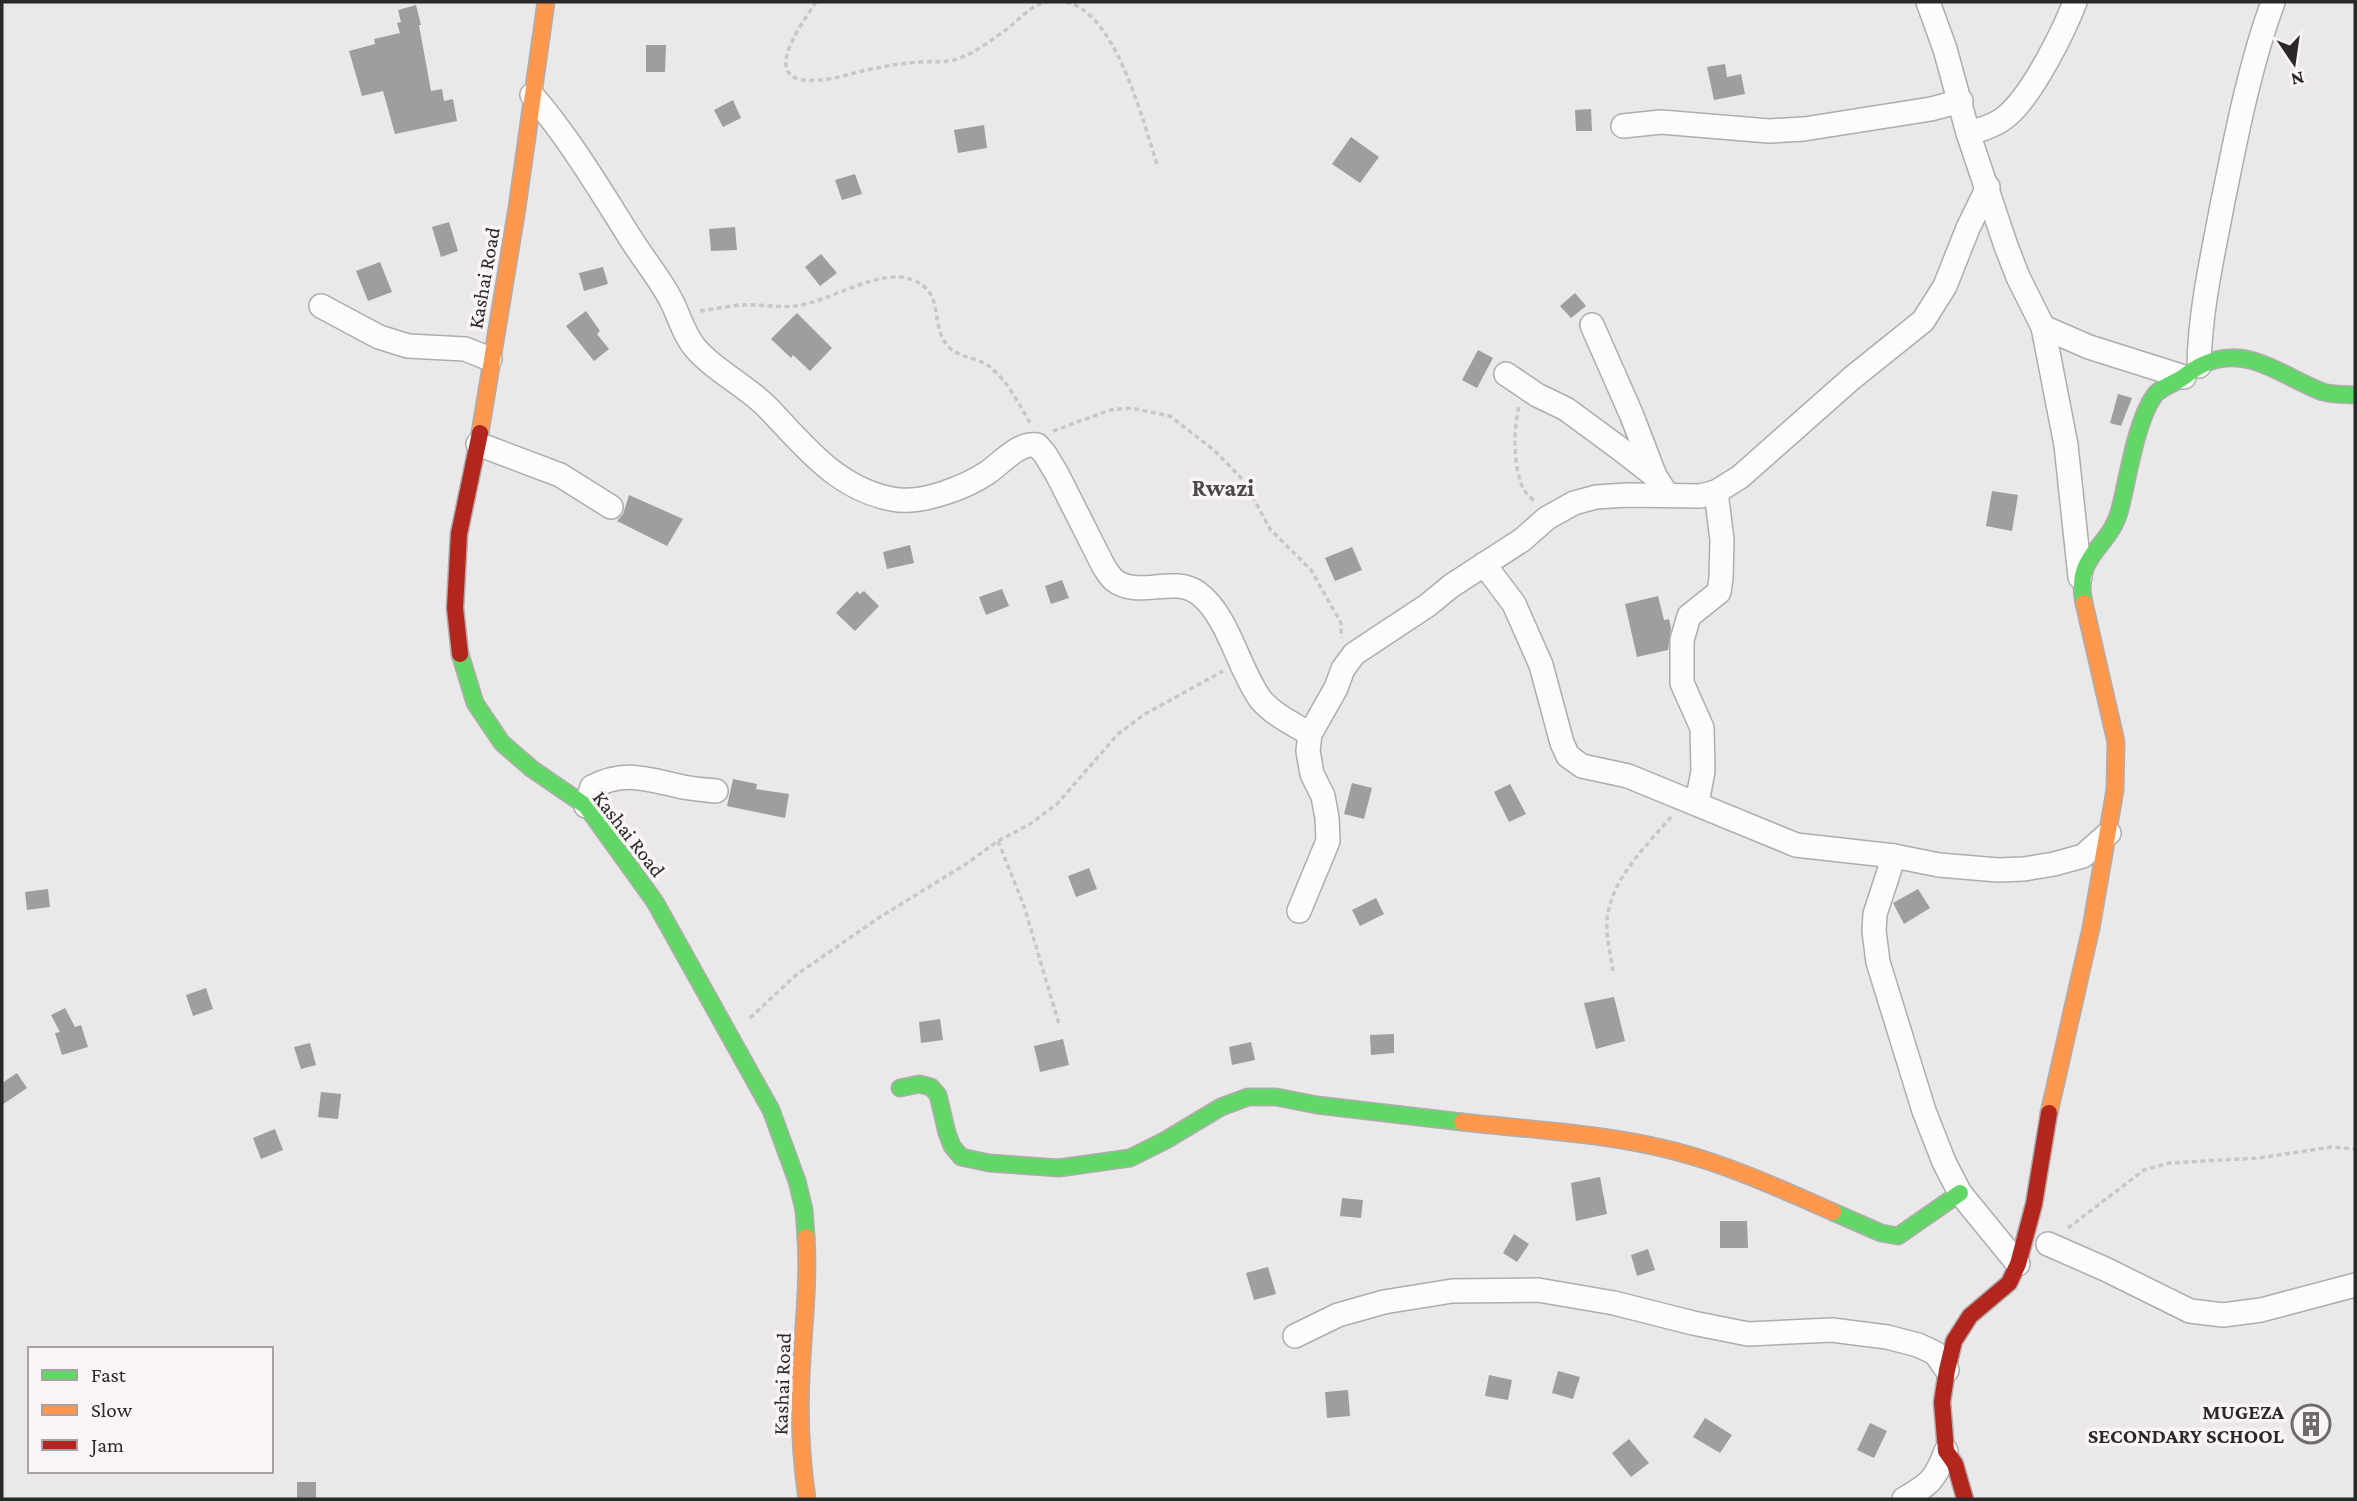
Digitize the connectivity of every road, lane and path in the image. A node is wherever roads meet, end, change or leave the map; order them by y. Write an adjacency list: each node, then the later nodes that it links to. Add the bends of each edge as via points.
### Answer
1 (546, 2): 8 (street, Kashai Road)
2 (816, 2): 3 (path, via 787,54 786,66 797,81 924,61 944,63 977,50)
3 (1047, 2)
4 (1066, 2): 12 (path, via 1091,16 1110,39)
5 (1928, 2): 9 (street)
6 (2075, 2): 11 (street, via 2043,70 2024,97 1993,126)
7 (2273, 2): 19 (street, via 2237,129)
8 (532, 94): 15 (street, via 563,132); 18 (street, Kashai Road)
9 (1961, 101): 10 (street, via 1792,130 1661,122); 11 (street)
10 (1623, 127)
11 (1968, 133): 13 (street)
12 (1158, 167)
13 (1988, 187): 17 (street, via 2018,277); 26 (street, via 1945,286 1923,321 1749,470)
14 (321, 306): 18 (street, via 398,343 465,349)
15 (678, 317): 23 (street, via 696,349 763,402 831,473 864,492 895,500 944,493 977,479); 23 (path, via 743,305 811,303 882,276 906,276 934,297 939,333 948,348 984,363 1003,378)
16 (1592, 325): 25 (street)
17 (2043, 327): 19 (street, via 2089,347); 30 (street, via 2066,445)
18 (491, 359): 24 (street, Kashai Road)
19 (2192, 371): 22 (street, via 2232,357 2251,360 2326,393); 30 (street, via 2155,394 2143,419 2116,526 2089,558)
20 (1506, 374): 21 (street)
21 (1528, 387): 25 (street, via 1566,409); 28 (path, via 1517,412 1515,446 1524,490)
22 (2355, 395)
23 (1035, 442): 31 (street, via 1114,581 1127,586 1189,587 1219,619); 32 (path, via 1110,410 1131,408 1170,416 1229,463 1270,529 1311,570 1341,623)
24 (478, 444): 27 (street, via 560,475); 36 (street, Kashai Road, via 459,534 454,608 460,654 475,703 502,743)
25 (1661, 486): 26 (street, via 1700,496); 28 (street, via 1574,503)
26 (1716, 492): 35 (street, via 1722,540 1719,592 1689,616 1682,640 1682,682 1702,728 1703,771)
27 (611, 507)
28 (1547, 518): 29 (street)
29 (1484, 564): 32 (street, via 1368,643); 35 (street, via 1514,604 1529,636 1568,756 1582,766 1628,776)
30 (2080, 585): 37 (street, via 2116,742)
31 (1241, 664): 33 (street, via 1262,701); 38 (path, via 1145,714 1118,734 1057,804)
32 (1343, 669): 33 (street)
33 (1310, 734): 40 (street, via 1308,751 1323,796 1328,841)
34 (716, 791): 36 (street, via 650,778 617,777 592,787)
35 (1692, 801): 39 (street, via 1796,845); 41 (path, via 1640,854 1611,899 1607,923)
36 (586, 806): 43 (street, Kashai Road, via 656,902)
37 (2109, 833): 39 (street, via 2083,856 2024,869 1982,870); 48 (street)
38 (998, 841): 42 (path, via 1024,906); 43 (path, via 796,975)
39 (1894, 856): 46 (street, via 1875,914 1878,962 1924,1111)
40 (1298, 911)
41 (1613, 971)
42 (1059, 1024)
43 (731, 1036): 53 (street, Kashai Road, via 771,1110 804,1210 808,1269 801,1454)
44 (900, 1088): 46 (street, via 918,1083 936,1090 948,1143 961,1157 1031,1168 1130,1158 1221,1107 1248,1097 1276,1097 1610,1138 1674,1151 1769,1183 1881,1233 1898,1236)
45 (2355, 1149): 47 (path, via 2331,1147 2259,1158 2169,1163 2144,1170)
46 (1960, 1193): 48 (street)
47 (2048, 1244): 49 (street, via 2190,1311 2212,1314 2261,1310)
48 (2018, 1264): 51 (street, via 2009,1283 1970,1316 1954,1341)
49 (2355, 1285)
50 (1295, 1336): 51 (street, via 1338,1315 1384,1302 1452,1291 1538,1290 1748,1334 1832,1330 1887,1336 1935,1353)
51 (1947, 1370): 52 (street, via 1942,1402)
52 (1946, 1451): 54 (street, via 1937,1475); 55 (street, via 1955,1464)
53 (807, 1499)
54 (1904, 1499)
55 (1965, 1499)

